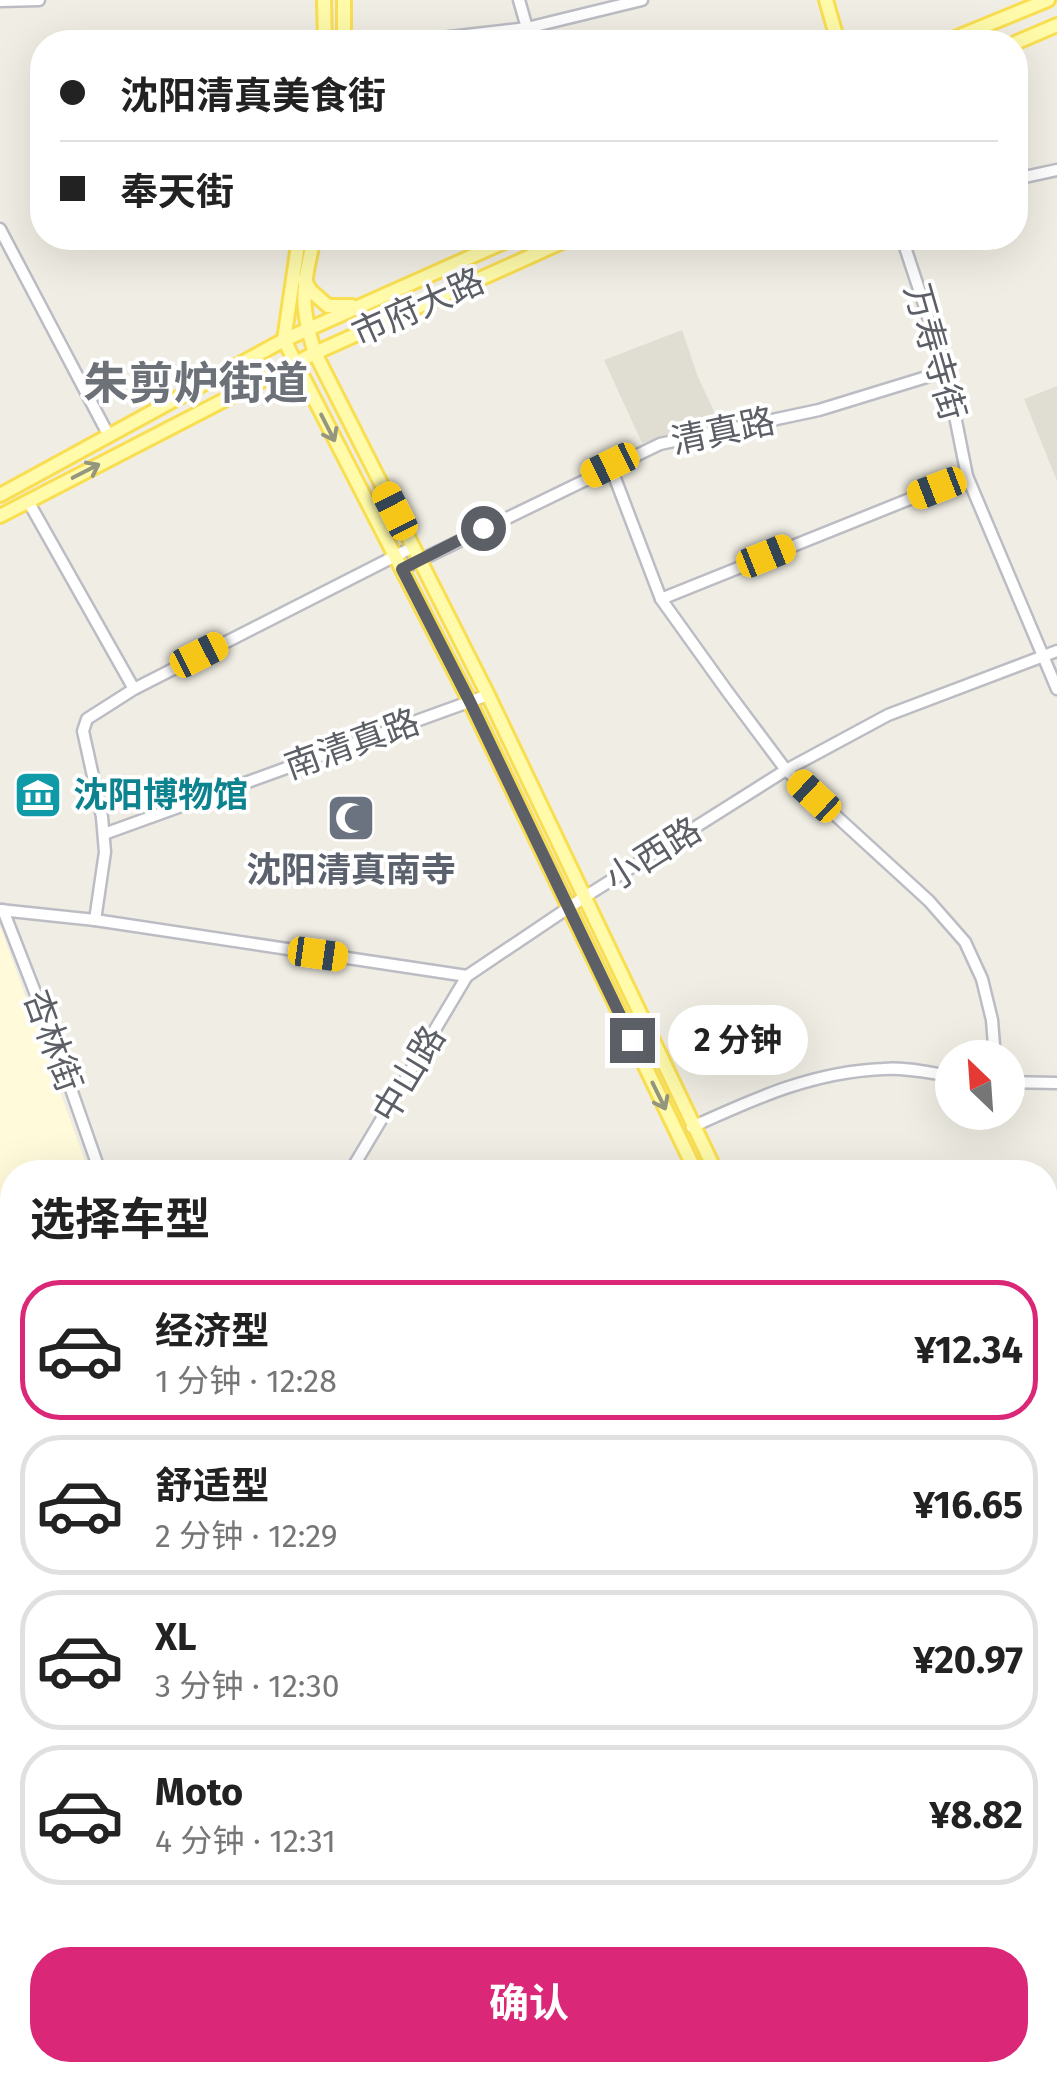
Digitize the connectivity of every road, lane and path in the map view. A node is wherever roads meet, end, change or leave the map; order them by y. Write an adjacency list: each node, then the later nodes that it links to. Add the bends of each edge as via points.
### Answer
1 (40, 0): 8 (street)
2 (324, 0): 11 (main road)
3 (344, 0): 12 (main road)
4 (520, 0): 10 (street)
5 (642, 0): 10 (street)
6 (826, 0): 14 (main road)
7 (1048, 0): 15 (main road)
8 (0, 1)
9 (1057, 25): 16 (main road)
10 (527, 28): 13 (street)
11 (325, 30)
12 (344, 30)
13 (510, 30)
14 (835, 30)
15 (974, 30)
16 (1028, 37)
17 (1057, 170): 18 (street)
18 (1028, 176)
19 (0, 229): 32 (street)
20 (296, 250): 28 (main road)
21 (311, 250): 25 (main road)
22 (486, 250): 26 (main road, 市府大路)
23 (544, 250): 29 (main road, 市府大路)
24 (906, 250): 31 (street, 万寿寺街)
25 (304, 280): 26 (main road, via 328,306); 27 (main road)
26 (360, 306): 27 (main road, 市府大路)
27 (307, 328): 28 (main road, 市府大路); 29 (main road)
28 (284, 340): 30 (main road); 32 (main road, 市府大路)
29 (314, 353): 30 (main road, 市府大路); 38 (main road)
30 (295, 364): 36 (main road, 市府大路, one-way to 30); 39 (main road, one-way to 39)
31 (946, 371): 33 (street, 清真路, via 819,410 660,444); 34 (street, 万寿寺街)
32 (109, 436): 35 (main road, 市府大路)
33 (610, 465): 38 (street, 清真路); 41 (street)
34 (966, 476): 41 (street); 43 (street, 万寿寺街)
35 (0, 495)
36 (28, 502): 37 (main road, 市府大路); 44 (street)
37 (0, 516)
38 (416, 553): 39 (street); 40 (street, 清真路); 46 (main road)
39 (394, 556): 40 (main road); 44 (street)
40 (402, 569): 47 (main road)
41 (661, 599): 48 (street)
42 (1057, 651): 43 (street, 小西路)
43 (1043, 657): 45 (street, 万寿寺街); 48 (street, 小西路, via 888,714)
44 (134, 688): 49 (street, via 87,719 83,732)
45 (1057, 688)
46 (488, 695): 47 (street, 南清真路); 50 (main road)
47 (470, 702): 49 (street, 南清真路); 51 (main road)
48 (786, 770): 50 (street, 小西路); 55 (street, via 964,942 982,979)
49 (104, 834): 53 (street)
50 (583, 898): 51 (street, 小西路); 59 (main road)
51 (568, 908): 54 (street, 小西路); 62 (main road, one-way to 62)
52 (2, 910): 53 (street); 60 (street, 杏林街)
53 (95, 920): 54 (street)
54 (468, 976): 61 (street, 中山路)
55 (994, 1040)
56 (935, 1074): 59 (street, via 886,1068 832,1074 780,1087)
57 (1025, 1082): 58 (street)
58 (1057, 1083)
59 (692, 1127): 63 (main road)
60 (96, 1160)
61 (357, 1160)
62 (690, 1160)
63 (710, 1160)

